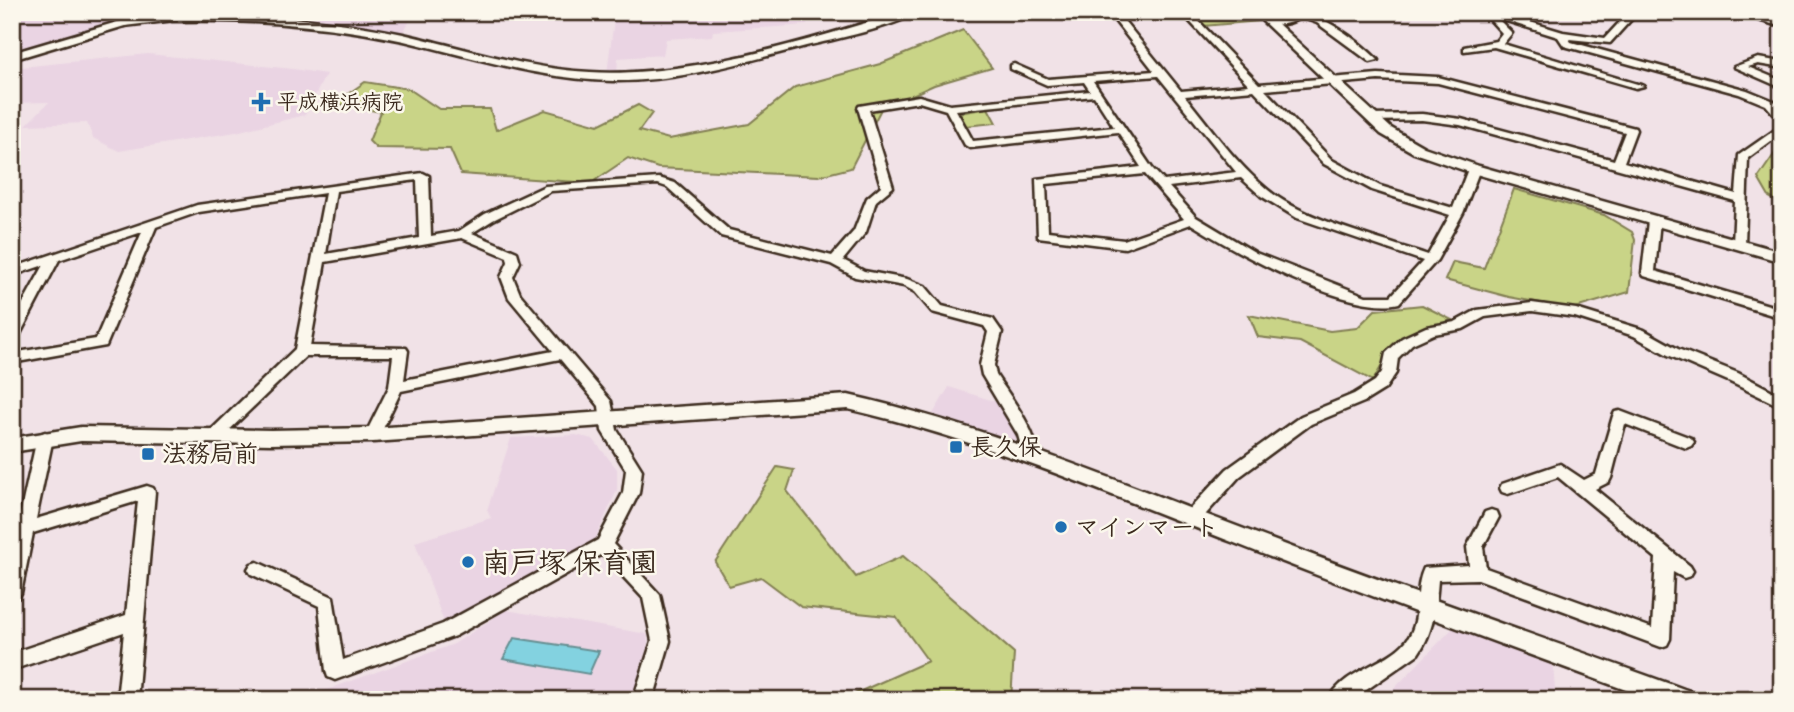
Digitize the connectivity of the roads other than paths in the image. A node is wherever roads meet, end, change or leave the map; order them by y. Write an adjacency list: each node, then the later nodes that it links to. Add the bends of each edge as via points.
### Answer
1 (135, 12): 12 (street)
2 (912, 12): 10 (street, via 814,43 656,75 611,78 323,24 239,17)
3 (1112, 12): 22 (street)
4 (1185, 12): 26 (street)
5 (1258, 12): 11 (street)
6 (1634, 12): 14 (street, via 1607,41)
7 (1736, 12): 13 (street)
8 (1300, 13): 11 (street, via 1291,20); 18 (street, via 1320,21)
9 (1487, 13): 14 (street); 15 (street, via 1507,33)
10 (172, 18): 12 (street)
11 (1270, 22): 24 (street)
12 (124, 23): 17 (street)
13 (1782, 24)
14 (1562, 35): 20 (street, via 1567,44)
15 (1494, 44): 16 (street); 20 (street, via 1638,89)
16 (1467, 49)
17 (12, 57)
18 (1373, 60)
19 (1782, 65): 25 (street, via 1758,61 1739,67)
20 (1649, 66): 30 (street, via 1743,92 1770,103)
21 (1014, 67): 23 (street, via 1047,82)
22 (1161, 73): 23 (street); 28 (street)
23 (1087, 79): 27 (street)
24 (1330, 80): 26 (street); 31 (street); 34 (street, via 1438,80 1631,130)
25 (1782, 85)
26 (1254, 87): 28 (street); 41 (street, via 1306,142 1348,175)
27 (1096, 93): 29 (street); 32 (street)
28 (1178, 94): 37 (street)
29 (950, 108): 32 (street, via 970,145); 52 (street, via 919,99 863,107 887,187 871,200 860,232)
30 (1782, 117)
31 (1371, 118): 34 (street, via 1461,122); 35 (street, via 1419,150)
32 (1120, 129): 36 (street)
33 (1779, 133): 40 (street, via 1743,156)
34 (1618, 164): 40 (street)
35 (1474, 169): 41 (street); 43 (street)
36 (1148, 170): 38 (street); 42 (street, via 1040,181 1042,234 1125,243)
37 (1244, 174): 38 (street); 51 (street, via 1265,194 1301,215)
38 (1159, 184): 42 (street)
39 (329, 189): 44 (street, via 197,209); 46 (street, via 423,176); 50 (street)
40 (1742, 199): 47 (street)
41 (1457, 212): 51 (street)
42 (1192, 220): 51 (street, via 1252,256 1365,300 1394,300)
43 (1654, 221): 47 (street); 54 (street, via 1647,279)
44 (151, 225): 49 (street); 58 (street, via 101,342)
45 (463, 234): 46 (street); 52 (street, via 549,188 659,181 671,185 725,233); 57 (street, via 513,256 508,285)
46 (425, 240): 50 (street)
47 (1739, 244): 48 (street)
48 (1782, 257)
49 (54, 258): 53 (street); 55 (street)
50 (320, 259): 56 (street)
51 (1431, 260)
52 (835, 261): 67 (street, via 860,274 908,283 920,289 937,309 992,326 989,375 1026,435)
53 (12, 272)
54 (1782, 314)
55 (12, 336)
56 (302, 351): 59 (street, via 401,351); 63 (street)
57 (563, 355): 59 (street); 61 (street, via 606,405)
58 (12, 358)
59 (396, 387): 62 (street)
60 (1782, 402): 71 (street, via 1639,333 1576,313 1532,307 1482,313 1458,326 1431,330 1407,341 1391,356 1389,373 1380,385 1306,420 1233,473)
61 (610, 418): 62 (street); 67 (street, via 848,402); 73 (street, via 610,431 634,470 631,493)
62 (373, 435): 63 (street)
63 (214, 436): 64 (street, via 134,433)
64 (45, 438): 66 (street); 72 (street)
65 (1686, 442): 69 (street, via 1620,416 1603,478)
66 (12, 445)
67 (1030, 456): 71 (street)
68 (1508, 488): 69 (street, via 1560,470)
69 (1582, 488): 74 (street)
70 (1491, 517): 77 (street, via 1475,547)
71 (1192, 518): 79 (street)
72 (19, 531): 78 (street); 80 (street, via 147,492)
73 (604, 545): 75 (street, via 449,630 335,670 327,603); 83 (street, via 651,595 661,641)
74 (1665, 556): 76 (street); 77 (street, via 1661,639)
75 (257, 569)
76 (1684, 571)
77 (1478, 572): 79 (street, via 1430,573)
78 (12, 593)
79 (1426, 605): 84 (street, via 1416,641 1398,659 1356,682); 85 (street)
80 (136, 620): 81 (street); 82 (street)
81 (12, 662)
82 (127, 700)
83 (643, 700)
84 (1339, 700)
85 (1684, 700)

